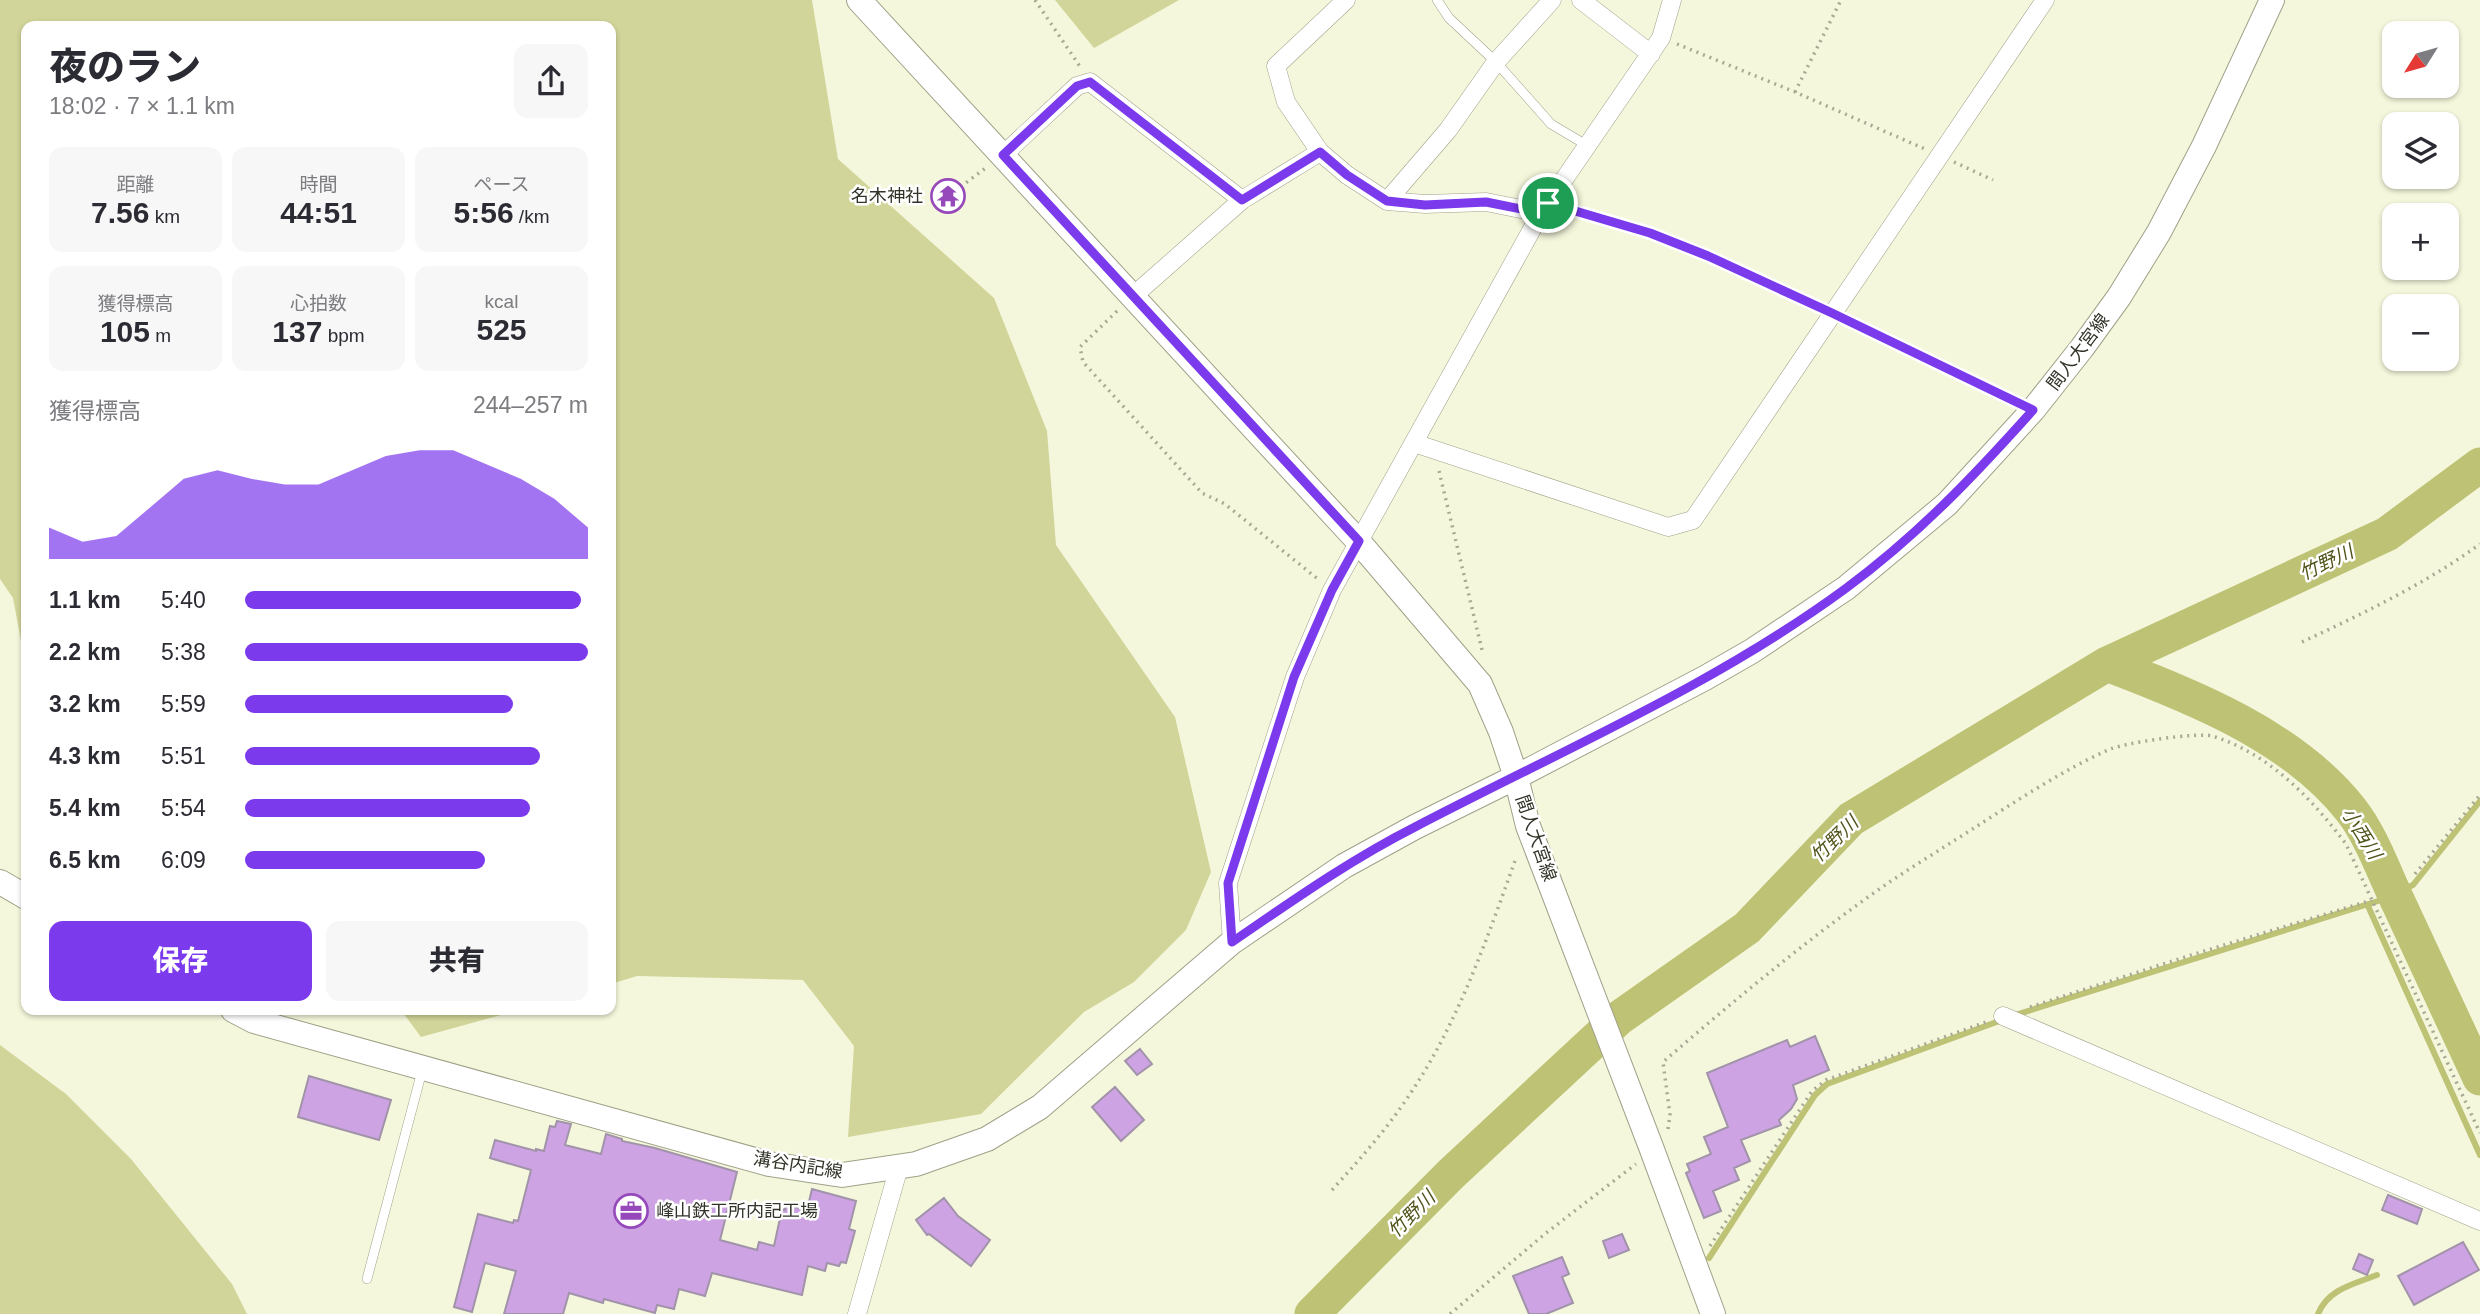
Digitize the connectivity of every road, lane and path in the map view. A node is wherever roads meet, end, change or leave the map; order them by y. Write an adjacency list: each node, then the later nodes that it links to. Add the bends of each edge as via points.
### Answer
1 (859, 0): 18 (main road)
2 (1035, 0): 14 (path)
3 (1346, 0): 17 (street, via 1276,66 1286,102)
4 (1437, 0): 13 (lane, via 1449,18)
5 (1552, 0): 13 (street)
6 (1581, 0): 12 (street)
7 (1672, 0): 11 (street)
8 (1841, 0): 15 (path)
9 (2045, 0): 19 (street)
10 (2273, 0): 27 (main road, 間人大宮線, via 2159,232 2119,297)
11 (1661, 38): 12 (street); 15 (path)
12 (1651, 54): 16 (street)
13 (1496, 62): 16 (lane, via 1550,124); 23 (street, via 1448,130)
14 (1090, 82): 18 (street, via 1077,86); 22 (street)
15 (1795, 92): 19 (path)
16 (1589, 146): 24 (street)
17 (1320, 152): 22 (street); 23 (street)
18 (1003, 155): 21 (path); 25 (main road)
19 (1940, 156): 20 (path); 26 (street)
20 (1993, 180)
21 (955, 191)
22 (1242, 200): 25 (street)
23 (1387, 201): 24 (street)
24 (1545, 208): 26 (path, via 1650,233); 28 (street)
25 (1132, 297): 30 (main road); 32 (path, via 1080,347 1083,362 1202,494 1225,504)
26 (1832, 313): 27 (path); 29 (street, via 1693,520 1668,527)
27 (2033, 410): 35 (main road, 間人大宮線, via 1947,504 1846,589 1752,651)
28 (1414, 443): 29 (street); 30 (street)
29 (1434, 449): 34 (path, via 1483,649)
30 (1359, 541): 32 (street); 34 (main road)
31 (2480, 544): 33 (path, via 2443,570)
32 (1332, 590): 42 (street, via 1294,677 1228,883)
33 (2302, 642)
34 (1480, 684): 35 (main road)
35 (1516, 777): 37 (main road, 間人大宮線); 42 (main road, 溝谷内記線, via 1344,866)
36 (2480, 795): 38 (path)
37 (1528, 826): 47 (main road, 間人大宮線); 49 (path, via 1469,983 1443,1037 1377,1140)
38 (2415, 874)
39 (0, 882): 40 (main road)
40 (21, 894)
41 (2372, 900): 44 (path); 46 (path); 47 (path, via 2346,844 2318,808 2250,753 2210,736 2110,748 2014,802 1890,882 1747,989 1663,1062 1670,1115 1666,1141)
42 (1232, 942): 48 (main road, 溝谷内記線, via 1040,1107 987,1139)
43 (243, 1015): 45 (main road, 溝谷内記線)
44 (2003, 1016): 50 (street); 51 (path, via 1826,1080 1812,1091)
45 (422, 1069): 48 (main road, 溝谷内記線, via 769,1164 842,1175); 52 (lane)
46 (2480, 1133)
47 (1652, 1150): 51 (main road, 間人大宮線); 54 (path)
48 (899, 1167): 53 (street)
49 (1332, 1190)
50 (2480, 1220)
51 (1696, 1268): 55 (main road, 間人大宮線)
52 (367, 1279)
53 (857, 1314)
54 (1450, 1314)
55 (1713, 1314)

